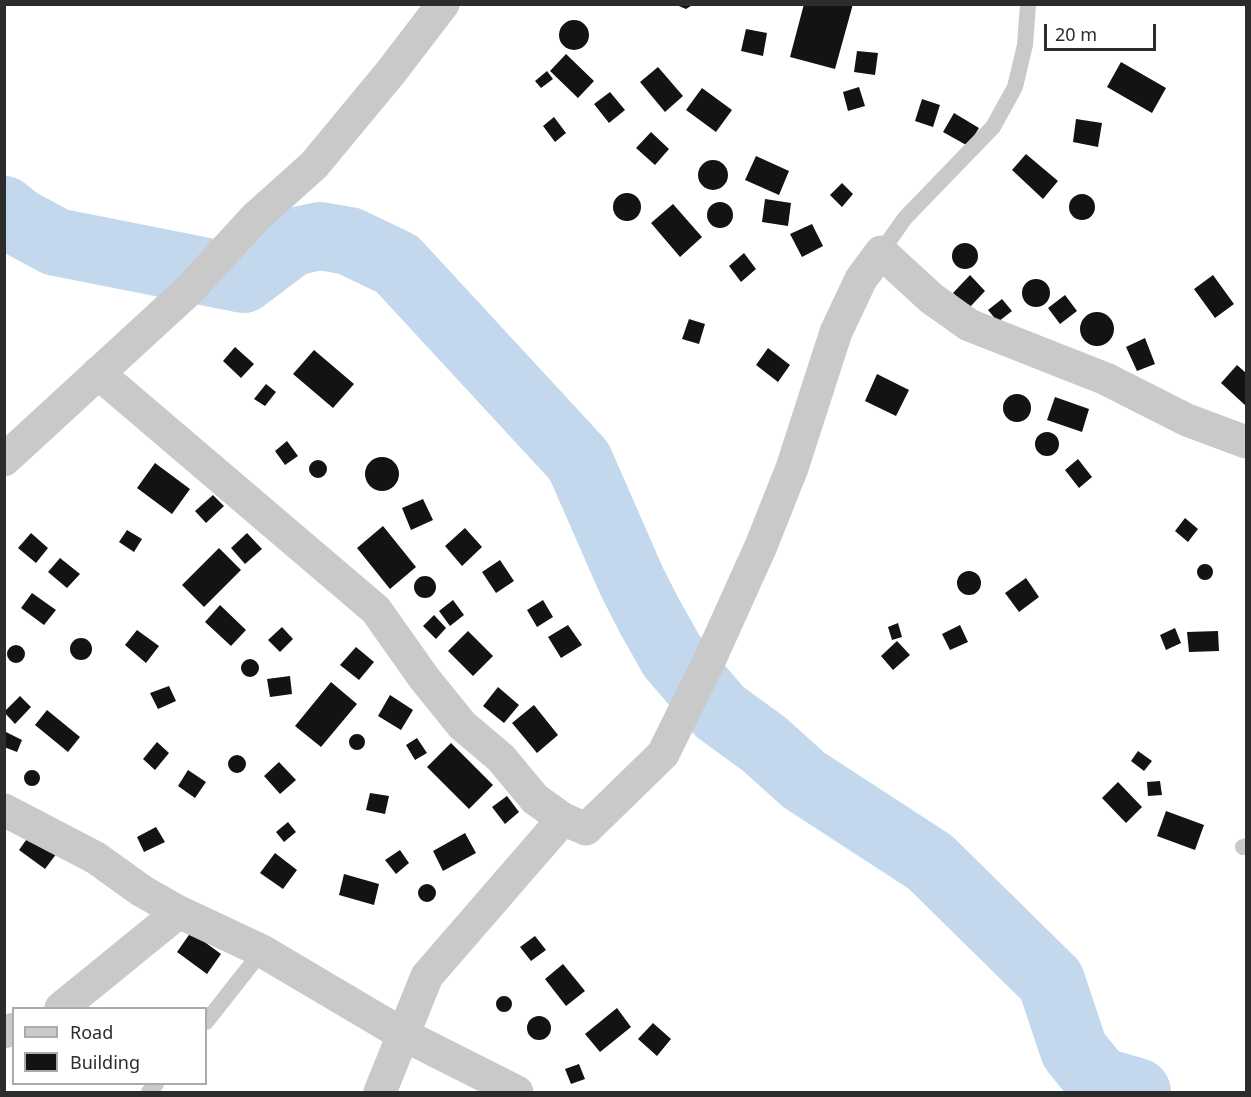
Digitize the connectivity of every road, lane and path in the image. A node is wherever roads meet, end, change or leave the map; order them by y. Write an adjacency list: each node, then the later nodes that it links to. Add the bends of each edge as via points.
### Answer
1 (443, 4): 4 (street, via 314,165 256,217 189,290)
2 (1028, 4): 3 (lane, via 1025,45 1015,87 993,127 905,218)
3 (881, 252): 5 (street, via 969,325 1106,379 1187,420); 8 (street, via 861,279 836,332 792,468 761,546 663,754 586,829)
4 (98, 373): 6 (street); 8 (street, via 376,610 462,725 501,758 535,799)
5 (1246, 442)
6 (4, 460)
7 (4, 810): 9 (street, via 96,858)
8 (563, 819): 13 (street, via 427,976)
9 (179, 912): 10 (street); 11 (street)
10 (262, 951): 12 (lane); 13 (street)
11 (62, 1007)
12 (207, 1021)
13 (404, 1035): 14 (street); 15 (street)
14 (381, 1092)
15 (517, 1092)

